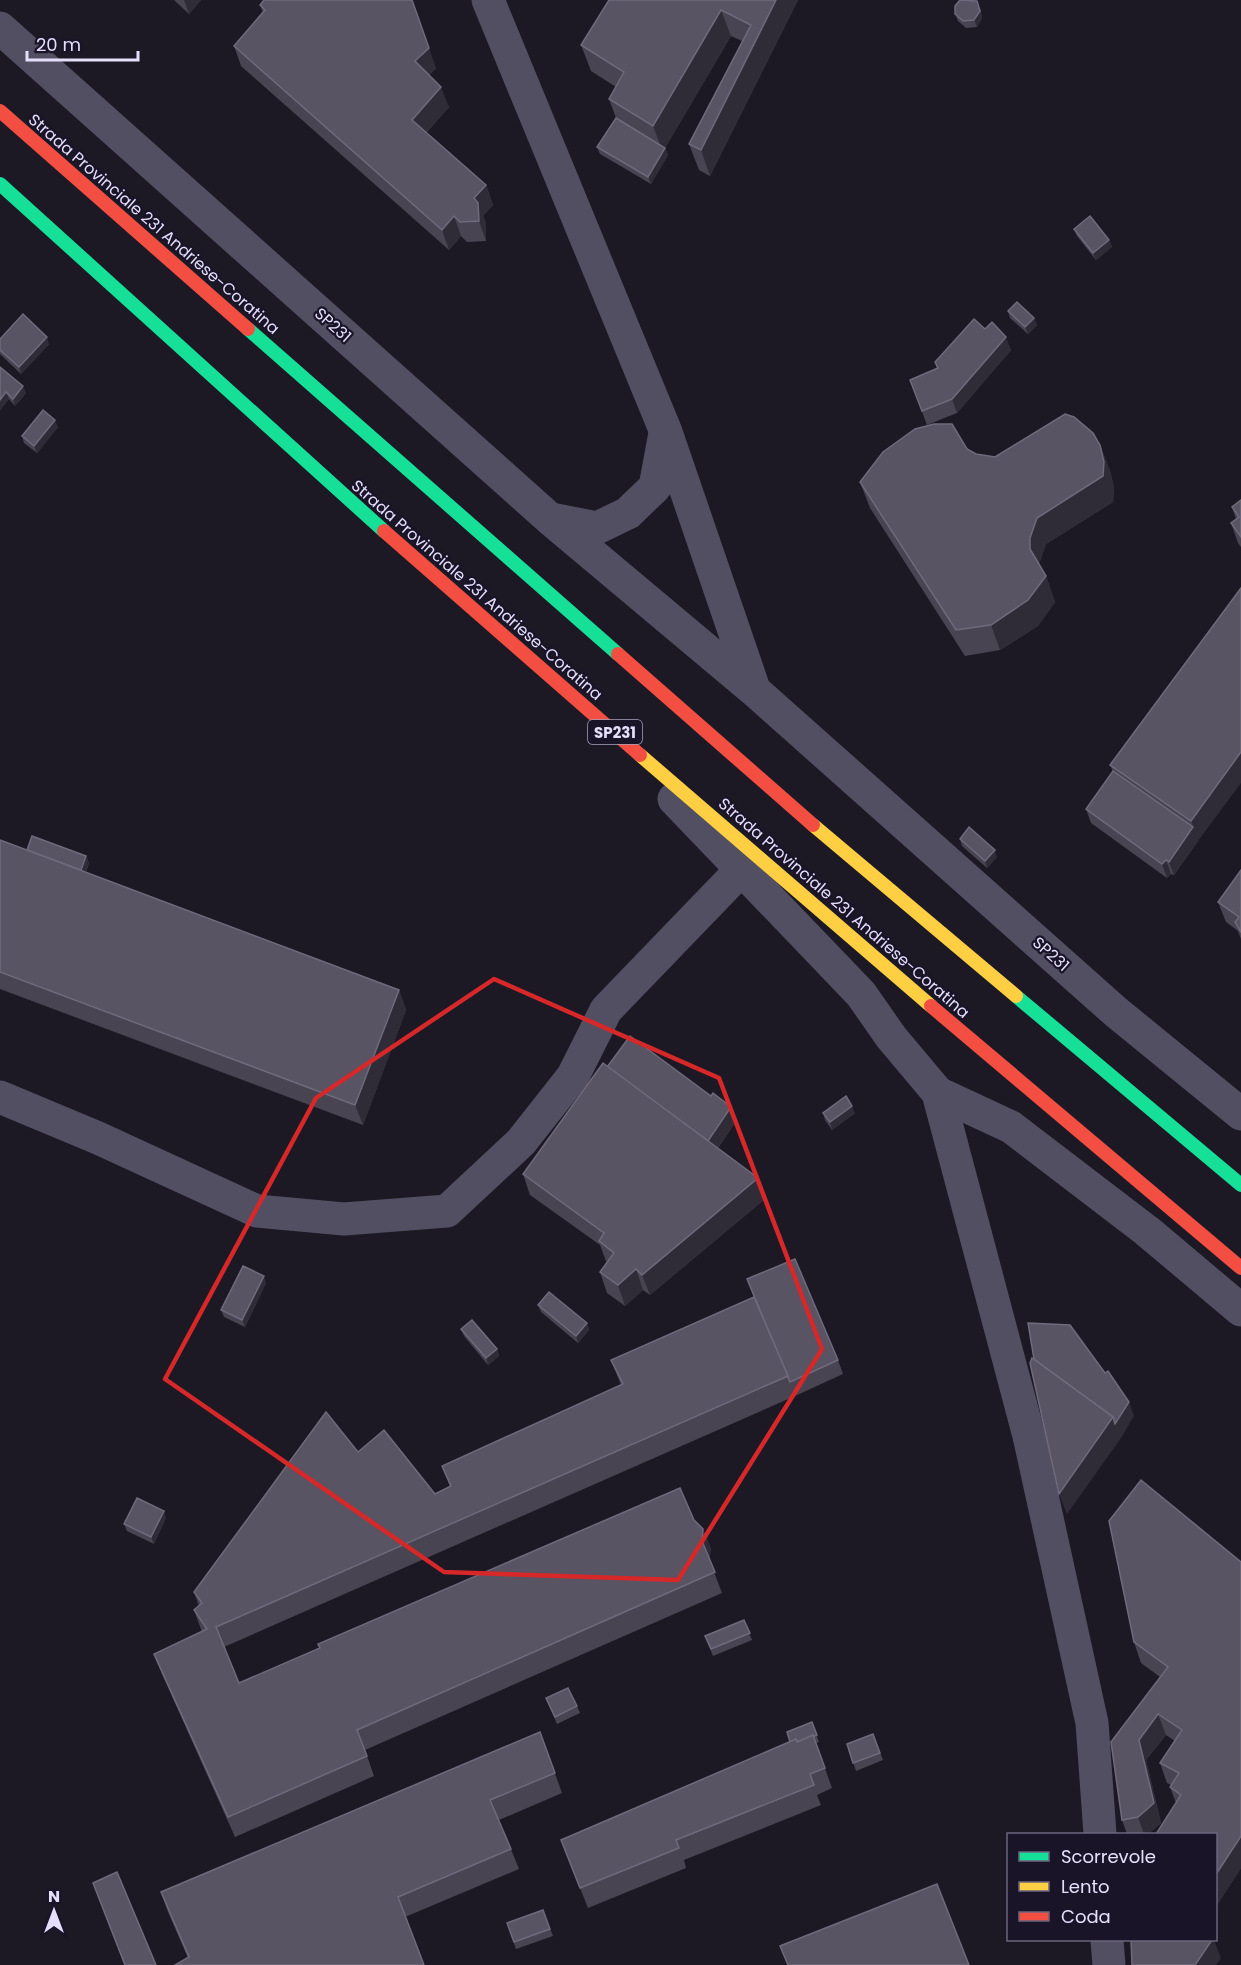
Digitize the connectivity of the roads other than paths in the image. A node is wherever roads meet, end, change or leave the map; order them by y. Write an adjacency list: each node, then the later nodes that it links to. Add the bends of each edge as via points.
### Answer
1 (488, 0): 5 (street)
2 (0, 28): 6 (street, SP231)
3 (0, 111): 13 (highway, Strada Provinciale 231 Andriese-Coratina, via 786,802)
4 (0, 184): 7 (highway, Strada Provinciale 231 Andriese-Coratina / SP231)
5 (666, 432): 6 (street, via 655,488 628,513 597,528); 8 (street)
6 (549, 518): 8 (street, SP231)
7 (551, 677): 9 (street, via 628,749); 14 (highway, Strada Provinciale 231 Andriese-Coratina / SP231)
8 (754, 690): 12 (street, SP231, via 1116,1012)
9 (740, 871): 10 (street, via 861,994); 11 (street, via 606,1010 573,1076 521,1142 447,1211 345,1220 257,1211)
10 (938, 1093): 15 (street, via 1011,1127 1147,1231); 16 (street, via 1029,1436 1092,1723)
11 (0, 1098)
12 (1241, 1114)
13 (1241, 1185)
14 (1241, 1268)
15 (1241, 1310)
16 (1100, 1833)
17 (1107, 1941): 18 (street)
18 (1108, 1965)

